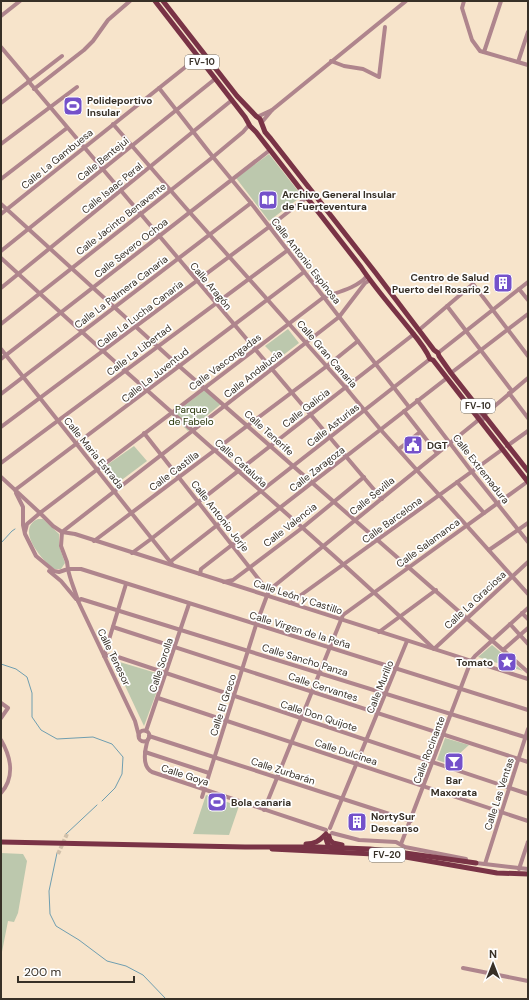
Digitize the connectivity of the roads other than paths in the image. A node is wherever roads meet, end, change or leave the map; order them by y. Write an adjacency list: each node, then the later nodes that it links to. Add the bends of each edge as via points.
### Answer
1 (20, 1): 8 (street)
2 (130, 1): 22 (street, via 108,20 84,50)
3 (155, 1): 14 (main road, FV-10)
4 (163, 1): 28 (main road, FV-10)
5 (406, 1): 15 (street)
6 (464, 1): 12 (street, via 462,8 472,40 480,51)
7 (501, 1): 12 (street)
8 (1, 16)
9 (384, 27): 15 (street, via 379,77 363,69)
10 (528, 32): 16 (street)
11 (1, 47): 19 (street, Calle Aragón)
12 (484, 52): 16 (street)
13 (62, 56): 19 (street)
14 (198, 57): 18 (main road, FV-10); 21 (street, Calle La Gambuesa)
15 (332, 61): 27 (street)
16 (518, 62): 17 (street)
17 (528, 65)
18 (215, 79): 23 (main road, FV-10); 26 (street, Calle Bentejui)
19 (29, 82): 22 (street, Calle Aragón); 24 (street)
20 (77, 87): 25 (street)
21 (159, 88): 26 (street, Calle Antonio Espinosa); 30 (street, Calle La Gambuesa)
22 (34, 89): 25 (street, Calle Aragón)
23 (232, 100): 31 (main road, FV-10); 33 (street, Calle Isaac Peral)
24 (1, 103)
25 (50, 108): 32 (street, Calle Aragón); 34 (street)
26 (176, 110): 33 (street, Calle Antonio Espinosa); 35 (street, Calle Bentejui)
27 (272, 110): 28 (street); 29 (street)
28 (256, 117): 29 (main road, FV-10); 31 (main road, via 250,118)
29 (262, 122): 31 (main road, via 257,129); 64 (main road, FV-10, via 265,132)
30 (113, 124): 35 (street, Calle Gran Canaria); 36 (street, Calle La Gambuesa)
31 (250, 125): 37 (main road, FV-10); 38 (street, Calle Jacinto Benavente)
32 (67, 128): 36 (street, Calle Aragón); 41 (street)
33 (193, 132): 38 (street, Calle Antonio Espinosa); 39 (street, Calle Isaac Peral)
34 (1, 144)
35 (132, 146): 39 (street, Calle Gran Canaria); 40 (street, Calle Bentejui)
36 (84, 148): 40 (street, Calle Aragón); 48 (street, Calle La Gambuesa)
37 (270, 150): 42 (street, Calle Severo Ochoa); 45 (main road, FV-10)
38 (213, 158): 42 (street, Calle Antonio Espinosa); 44 (street, Calle Jacinto Benavente)
39 (150, 168): 43 (street, Calle Isaac Peral); 44 (street, Calle Gran Canaria)
40 (102, 170): 43 (street, Calle Aragón); 53 (street, Calle Bentejui)
41 (1, 179)
42 (231, 179): 46 (street, Calle Antonio Espinosa); 49 (street, Calle Severo Ochoa)
43 (120, 191): 51 (street, Calle Aragón); 56 (street, Calle Isaac Peral)
44 (171, 191): 49 (street, Calle Gran Canaria); 51 (street, Calle Jacinto Benavente)
45 (306, 198): 52 (street, Calle La Lucha Canaria); 66 (main road, FV-10)
46 (251, 203): 52 (street, Calle Antonio Espinosa); 54 (street, Calle La Palmera Canaria)
47 (1, 204): 48 (street, Calle Tenerife)
48 (7, 209): 50 (street, Calle La Gambuesa); 53 (street, Calle Tenerife)
49 (190, 212): 54 (street, Calle Gran Canaria); 55 (street, Calle Severo Ochoa)
50 (1, 214)
51 (140, 215): 55 (street, Calle Aragón); 62 (street, Calle Jacinto Benavente)
52 (269, 227): 57 (street, Calle Antonio Espinosa); 59 (street, Calle La Lucha Canaria)
53 (28, 229): 56 (street, Calle Tenerife); 58 (street, Calle Bentejui)
54 (210, 234): 59 (street, Calle Gran Canaria); 61 (street, Calle La Palmera Canaria)
55 (158, 237): 61 (street, Calle Aragón); 71 (street, Calle Severo Ochoa)
56 (50, 248): 62 (street, Calle Tenerife); 65 (street, Calle Isaac Peral)
57 (288, 250): 63 (street, Calle Antonio Espinosa); 67 (street, Calle La Libertad)
58 (1, 251)
59 (229, 257): 67 (street, Calle Gran Canaria); 68 (street, Calle La Lucha Canaria)
60 (1, 258): 65 (street, Calle Cataluña)
61 (177, 259): 68 (street, Calle Aragón); 79 (street, Calle La Palmera Canaria)
62 (72, 268): 71 (street, Calle Tenerife); 73 (street, Calle Jacinto Benavente)
63 (304, 272): 74 (street, Calle Antonio Espinosa); 75 (street, Calle La Juventud)
64 (374, 273): 66 (main road, via 373,279); 89 (main road, FV-10)
65 (18, 274): 70 (street, Calle Isaac Peral); 73 (street, Calle Cataluña)
66 (368, 278): 74 (street, Calle Vascongadas); 83 (street, Calle Andalucía); 92 (main road, FV-10)
67 (249, 279): 75 (street, Calle Gran Canaria); 77 (street, Calle La Libertad)
68 (196, 281): 77 (street, Calle Aragón); 87 (street, Calle La Lucha Canaria)
69 (528, 282): 72 (street)
70 (1, 288)
71 (94, 288): 79 (street, Calle Tenerife); 81 (street, Calle Severo Ochoa)
72 (519, 289): 76 (street); 80 (street)
73 (40, 294): 81 (street, Calle Cataluña); 85 (street, Calle Jacinto Benavente)
74 (324, 297): 83 (street, Calle Antonio Espinosa); 84 (street, Calle Vascongadas)
75 (268, 300): 84 (street, Calle Gran Canaria); 86 (street, Calle La Juventud)
76 (528, 300)
77 (216, 304): 86 (street, Calle Aragón); 95 (street, Calle La Libertad)
78 (447, 306): 80 (street, via 473,284); 89 (street); 90 (street)
79 (114, 307): 87 (street, Calle Tenerife); 91 (street, Calle La Palmera Canaria)
80 (492, 310): 88 (street); 90 (street)
81 (61, 313): 91 (street, Calle Cataluña); 101 (street, Calle Severo Ochoa)
82 (528, 314): 88 (street)
83 (339, 317): 93 (street, Calle Antonio Espinosa); 94 (street, Calle Andalucía)
84 (289, 323): 94 (street, Calle Gran Canaria); 96 (street, Calle Vascongadas)
85 (1, 324)
86 (234, 325): 96 (street, Calle Aragón); 106 (street, Calle La Juventud)
87 (136, 326): 95 (street, Calle Tenerife); 99 (street, Calle La Lucha Canaria)
88 (507, 329): 98 (street); 102 (street)
89 (419, 330): 100 (main road, FV-10)
90 (465, 331): 98 (street); 100 (street)
91 (82, 332): 99 (street, Calle Cataluña); 111 (street, Calle La Palmera Canaria)
92 (414, 334): 103 (main road, FV-10); 105 (street, Calle Galicia)
93 (358, 341): 105 (street, Calle Antonio Espinosa); 107 (street, Calle Castilla)
94 (306, 343): 107 (street, Calle Gran Canaria); 108 (street, Calle Andalucía)
95 (158, 346): 106 (street, Calle Tenerife); 109 (street, Calle La Libertad)
96 (254, 349): 108 (street, Calle Aragón); 114 (street, Calle Vascongadas)
97 (1, 350): 101 (street, Calle Maria Estrada)
98 (479, 350): 110 (street); 118 (street)
99 (103, 351): 109 (street, Calle Cataluña); 121 (street, Calle La Lucha Canaria)
100 (437, 353): 103 (main road, via 431,351); 103 (main road, via 436,360); 110 (main road, FV-10)
101 (6, 356): 104 (street, Calle Severo Ochoa); 111 (street, Calle Maria Estrada)
102 (528, 356)
103 (430, 358): 112 (main road, FV-10); 115 (street, Calle Asturias)
104 (1, 359)
105 (376, 364): 115 (street, Calle Antonio Espinosa); 116 (street, Calle Galicia)
106 (180, 366): 114 (street, Calle Tenerife); 117 (street, Calle La Juventud)
107 (327, 366): 116 (street, Calle Gran Canaria); 119 (street, Calle Castilla)
108 (272, 369): 119 (street, Calle Aragón); 123 (street, Calle Andalucía)
109 (125, 371): 117 (street, Calle Cataluña); 132 (street, Calle La Libertad)
110 (451, 373): 128 (main road, FV-10)
111 (23, 377): 120 (street, Calle La Palmera Canaria); 121 (street, Calle Maria Estrada)
112 (447, 378): 122 (street, Calle Zaragoza); 131 (main road, FV-10)
113 (528, 378): 118 (street)
114 (204, 387): 123 (street, Calle Tenerife); 127 (street, Calle Vascongadas)
115 (394, 387): 124 (street, Calle Antonio Espinosa); 125 (street, Calle Asturias)
116 (346, 388): 125 (street, Calle Gran Canaria); 129 (street, Calle Galicia)
117 (147, 391): 127 (street, Calle Cataluña); 142 (street, Calle La Juventud)
118 (510, 392): 128 (street); 130 (street)
119 (292, 393): 129 (street, Calle Aragón); 133 (street, Calle Castilla)
120 (1, 394)
121 (40, 398): 132 (street, Calle Maria Estrada); 134 (street, Calle La Lucha Canaria)
122 (417, 400): 124 (street, Calle Zaragoza); 141 (street, Calle Extremadura)
123 (226, 405): 133 (street, Calle Tenerife); 135 (street, Calle Andalucía)
124 (409, 407): 126 (street, Calle Zaragoza)
125 (364, 410): 136 (street, Calle Gran Canaria); 140 (street, Calle Asturias)
126 (404, 411): 136 (street, Calle Zaragoza); 138 (street)
127 (171, 412): 135 (street, Calle Cataluña); 139 (street, Calle Vascongadas)
128 (482, 412): 131 (street); 144 (main road, FV-10)
129 (311, 415): 140 (street, Calle Aragón); 143 (street, Calle Galicia)
130 (528, 418)
131 (481, 420): 141 (street, Calle Sevilla); 144 (main road, FV-10)
132 (58, 421): 142 (street, Calle Maria Estrada); 151 (street, Calle La Libertad)
133 (248, 425): 143 (street, Calle Tenerife); 145 (street, Calle Castilla)
134 (1, 427)
135 (193, 430): 145 (street, Calle Cataluña); 148 (street, Calle Andalucía)
136 (380, 430): 146 (street, Calle Gran Canaria); 149 (street, Calle Zaragoza)
137 (528, 430): 144 (street, Calle Barcelona)
138 (420, 432): 146 (street); 147 (street)
139 (144, 433): 148 (street, Calle Antonio Jorje); 154 (street, Calle Vascongadas)
140 (330, 437): 149 (street, Calle Aragón); 153 (street, Calle Asturias)
141 (451, 443): 147 (street, Calle Sevilla); 158 (street, Calle Extremadura)
142 (77, 444): 154 (street, Calle Maria Estrada); 165 (street, Calle La Juventud)
143 (271, 446): 153 (street, Calle Tenerife); 156 (street, Calle Galicia)
144 (505, 447): 150 (main road, FV-10); 152 (main road, FV-10); 158 (street, Calle Barcelona)
145 (215, 450): 156 (street, Calle Cataluña); 161 (street, Calle Castilla)
146 (399, 450): 155 (street, Calle Gran Canaria)
147 (437, 453): 155 (street, Calle Sevilla)
148 (161, 455): 161 (street, Calle Antonio Jorje); 166 (street, Calle Andalucía)
149 (346, 456): 160 (street, Calle Aragón); 162 (street, Calle Zaragoza)
150 (518, 459): 152 (main road, via 518,464); 157 (main road, FV-10)
151 (1, 463)
152 (513, 463): 164 (main road, FV-10)
153 (293, 466): 162 (street, Calle Tenerife); 167 (street, Calle Asturias)
154 (96, 469): 166 (street, Calle Maria Estrada); 174 (street, Calle Vascongadas)
155 (417, 470): 168 (street, Calle Gran Canaria); 169 (street, Calle Sevilla)
156 (238, 471): 167 (street, Calle Cataluña); 171 (street, Calle Galicia)
157 (528, 471)
158 (472, 472): 163 (street, Calle Barcelona); 172 (street, Calle Extremadura)
159 (1, 477): 165 (street)
160 (364, 477): 169 (street, Calle Aragón); 170 (street, Calle Valencia)
161 (179, 478): 171 (street, Calle Antonio Jorje); 175 (street, Calle Castilla)
162 (312, 482): 170 (street, Calle Tenerife); 173 (street, Calle Zaragoza)
163 (457, 482): 168 (street, Calle Barcelona); 176 (street)
164 (528, 482): 172 (street, Calle Salamanca)
165 (15, 490): 174 (street); 184 (street, via 23,506)
166 (114, 491): 175 (street, Calle Maria Estrada); 180 (street, Calle Andalucía)
167 (261, 491): 173 (street, Calle Cataluña); 179 (street, Calle Asturias)
168 (440, 495): 181 (street, Calle Gran Canaria); 188 (street, Calle Barcelona)
169 (382, 498): 177 (street, Calle Sevilla)
170 (334, 501): 177 (street, Calle Tenerife); 182 (street, Calle Valencia)
171 (198, 502): 179 (street, Calle Antonio Jorje); 187 (street, Calle Galicia)
172 (498, 503): 176 (street, Calle Salamanca); 183 (street, Calle Extremadura)
173 (279, 508): 182 (street, Calle Cataluña); 191 (street, Calle Zaragoza)
174 (40, 513): 184 (street, Calle Vascongadas, via 27,524); 185 (street)
175 (132, 513): 187 (street, Calle Maria Estrada); 189 (street, Calle Castilla)
176 (484, 513): 181 (street, Calle Salamanca)
177 (356, 520): 188 (street, Calle Tenerife); 192 (street, Calle Sevilla)
178 (528, 523): 183 (street)
179 (216, 525): 191 (street, Calle Antonio Jorje); 196 (street, Calle Asturias)
180 (70, 526): 185 (street, Calle Andalucía); 186 (street, via 70,530)
181 (467, 526): 193 (street, Calle Gran Canaria); 201 (street, Calle Salamanca)
182 (302, 528): 192 (street, Calle Cataluña); 200 (street, Calle Valencia)
183 (518, 529): 190 (street, Calle Extremadura); 193 (street)
184 (25, 532): 195 (street)
185 (62, 532): 186 (street, Calle León y Castillo); 202 (street, Calle Tenesor, via 61,546)
186 (75, 534): 189 (street, Calle León y Castillo)
187 (151, 539): 194 (street, Calle Galicia); 196 (street, Calle Maria Estrada)
188 (378, 540): 198 (street, Calle Barcelona); 201 (street, Calle Tenerife)
189 (94, 541): 194 (street, Calle León y Castillo)
190 (528, 542)
191 (232, 545): 200 (street, Calle Antonio Jorje); 204 (street, Calle Zaragoza, via 201,569)
192 (323, 547): 198 (street, Calle Cataluña); 211 (street, Calle Sevilla)
193 (489, 550): 205 (street, Calle Gran Canaria)
194 (132, 553): 199 (street, Calle León y Castillo)
195 (38, 559): 202 (street, Calle Virgen de la Peña, via 54,571); 213 (street, Calle Tenesor, via 61,580)
196 (170, 562): 199 (street, Calle Maria Estrada)
197 (528, 562): 205 (street, Calle La Graciosa)
198 (343, 565): 210 (street, Calle Cataluña); 214 (street, Calle Barcelona)
199 (175, 566): 204 (street, Calle León y Castillo)
200 (249, 567): 206 (street, Calle Valencia, via 233,580); 211 (street, Calle Antonio Jorje)
201 (410, 567): 209 (street, Calle Tenerife); 210 (street, Calle Salamanca)
202 (68, 569): 203 (street, Calle Virgen de la Peña); 208 (street, Calle Tenesor)
203 (78, 569): 207 (street, Calle Virgen de la Peña); 208 (street, via 71,573)
204 (200, 574): 206 (street, Calle León y Castillo)
205 (512, 577): 212 (street, Calle Gran Canaria); 221 (street, Calle La Graciosa)
206 (224, 582): 211 (street, Calle León y Castillo)
207 (126, 584): 215 (street, Calle Virgen de la Peña); 217 (street)
208 (74, 589): 213 (street, Calle Tenesor)
209 (436, 590): 219 (street); 221 (street, Calle Tenerife)
210 (374, 593): 219 (street, Calle Cataluña); 220 (street, Calle Salamanca)
211 (268, 594): 214 (street, Calle León y Castillo); 224 (street, Calle El Greco)
212 (528, 594)
213 (78, 601): 217 (street, Calle Sancho Panza, via 82,599); 238 (street, Calle Tenesor)
214 (290, 603): 220 (street, Calle León y Castillo)
215 (190, 604): 224 (street, Calle Virgen de la Peña); 227 (street, Calle Sorolla)
216 (528, 608): 218 (street)
217 (118, 610): 225 (street); 227 (street, Calle Sancho Panza)
218 (522, 613): 222 (street); 223 (street)
219 (400, 616): 228 (street); 235 (street, Calle Cataluña)
220 (340, 619): 228 (street, Calle León y Castillo); 234 (street)
221 (468, 619): 230 (street, Calle Tenerife); 235 (street, Calle La Graciosa)
222 (528, 619)
223 (510, 624): 229 (street); 230 (street)
224 (256, 625): 234 (street, Calle Virgen de la Peña); 237 (street, Calle El Greco)
225 (113, 627): 233 (street, Calle Cervantes); 238 (street)
226 (528, 628): 229 (street)
227 (181, 630): 233 (street, Calle Sorolla); 237 (street, Calle Sancho Panza)
228 (379, 632): 231 (street, Calle León y Castillo)
229 (520, 635): 232 (street); 236 (street)
230 (492, 640): 236 (street, Calle Tenerife); 239 (street)
231 (407, 641): 235 (street, Calle León y Castillo); 241 (street, Calle Murillo)
232 (528, 644)
233 (175, 647): 240 (street, Calle Cervantes); 243 (street, Calle Sorolla)
234 (329, 648): 241 (street, Calle Virgen de la Peña); 244 (street)
235 (434, 649): 239 (street, Calle León y Castillo)
236 (503, 650): 242 (street, Calle Tenerife)
237 (248, 651): 240 (street, Calle El Greco); 244 (street, Calle Sancho Panza)
238 (104, 656): 243 (street, Calle Don Quijote, via 112,655); 257 (street, Calle Tenesor)
239 (472, 661): 245 (street, Calle León y Castillo); 246 (street, Calle Rocinante)
240 (242, 669): 247 (street, Calle Cervantes); 249 (street, Calle El Greco)
241 (396, 669): 246 (street, Calle Virgen de la Peña); 248 (street, Calle Murillo)
242 (528, 672)
243 (166, 673): 249 (street, Calle Don Quijote); 250 (street, Calle Sorolla)
244 (319, 673): 247 (street); 248 (street, Calle Sancho Panza)
245 (528, 679)
246 (461, 689): 252 (street, Calle Virgen de la Peña); 254 (street, Calle Rocinante)
247 (312, 691): 253 (street, Calle Cervantes); 256 (street)
248 (386, 694): 253 (street, Calle Murillo); 254 (street, Calle Sancho Panza)
249 (234, 696): 256 (street, Calle Don Quijote); 258 (street, Calle El Greco)
250 (158, 698): 258 (street, Calle Dulcinea); 260 (street, Calle Sorolla)
251 (1, 702): 255 (street, via 8,708)
252 (528, 710)
253 (378, 713): 261 (street, Calle Cervantes); 266 (street, Calle Murillo)
254 (451, 714): 261 (street, Calle Rocinante); 264 (street, Calle Sancho Panza)
255 (1, 718)
256 (301, 718): 266 (street, Calle Don Quijote); 267 (street)
257 (135, 720): 260 (street, Calle Tenesor); 262 (street, Calle Tenesor)
258 (226, 720): 267 (street, Calle Dulcinea); 269 (street, Calle El Greco)
259 (528, 729): 264 (street, Calle Las Ventas)
260 (146, 731): 262 (street, via 141,731); 263 (street, Calle Tenesor)
261 (444, 734): 270 (street, Calle Cervantes); 271 (street, Calle Rocinante)
262 (139, 738): 263 (street, Calle Zurbarán, via 144,741); 268 (street, Calle Goya)
263 (149, 738): 268 (street, Calle Goya); 269 (street, Calle Zurbarán)
264 (527, 738): 270 (street, Calle Las Ventas)
265 (1, 740): 279 (street, via 9,757 10,773 9,781)
266 (367, 740): 271 (street, Calle Don Quijote); 273 (street, Calle Murillo)
267 (291, 742): 273 (street, Calle Dulcinea); 275 (street)
268 (145, 752): 274 (street); 278 (street, Calle Goya, via 146,766 150,771)
269 (214, 757): 274 (street, Calle El Greco); 275 (street, Calle Zurbarán)
270 (518, 758): 272 (street, Calle Cervantes); 277 (street, Calle Las Ventas)
271 (433, 762): 276 (street, Calle Rocinante); 277 (street, Calle Don Quijote)
272 (528, 762)
273 (357, 764): 276 (street, Calle Dulcinea); 282 (street, Calle Murillo)
274 (209, 773): 278 (street, Calle El Greco)
275 (277, 778): 282 (street, Calle Zurbarán); 283 (street)
276 (424, 786): 284 (street, Calle Dulcinea); 285 (street, Calle Rocinante)
277 (509, 788): 280 (street, Calle Don Quijote); 284 (street, Calle Las Ventas)
278 (204, 789): 281 (street, Calle El Greco); 283 (street, Calle Goya)
279 (1, 793)
280 (528, 794)
281 (202, 797)
282 (343, 799): 285 (street, Calle Zurbarán); 287 (street, Calle Murillo)
283 (264, 810): 287 (street, Calle Goya)
284 (501, 812): 286 (street, Calle Dulcinea); 299 (street, Calle Las Ventas)
285 (411, 821): 290 (street, Calle Rocinante)
286 (528, 821)
287 (328, 834): 290 (street, Calle Goya); 291 (main road); 292 (main road); 293 (main road, via 312,844 293,844); 294 (main road, via 330,840 338,845)
288 (1, 842): 293 (main road, FV-20)
289 (528, 842): 300 (street)
290 (401, 844): 297 (street, Calle Goya, via 405,847)
291 (319, 847): 292 (main road, FV-20); 293 (main road, FV-20)
292 (330, 847): 294 (main road, FV-20); 296 (main road, via 334,850)
293 (284, 848): 296 (main road, FV-20)
294 (370, 849): 295 (main road, FV-20)
295 (398, 852): 298 (main road); 301 (main road, FV-20, via 496,870)
296 (375, 854): 301 (main road, FV-20, via 415,858 497,873)
297 (469, 860)
298 (476, 863): 299 (street)
299 (485, 864): 300 (street)
300 (519, 869): 301 (street)
301 (528, 872)
302 (463, 968): 303 (street)
303 (528, 981)

